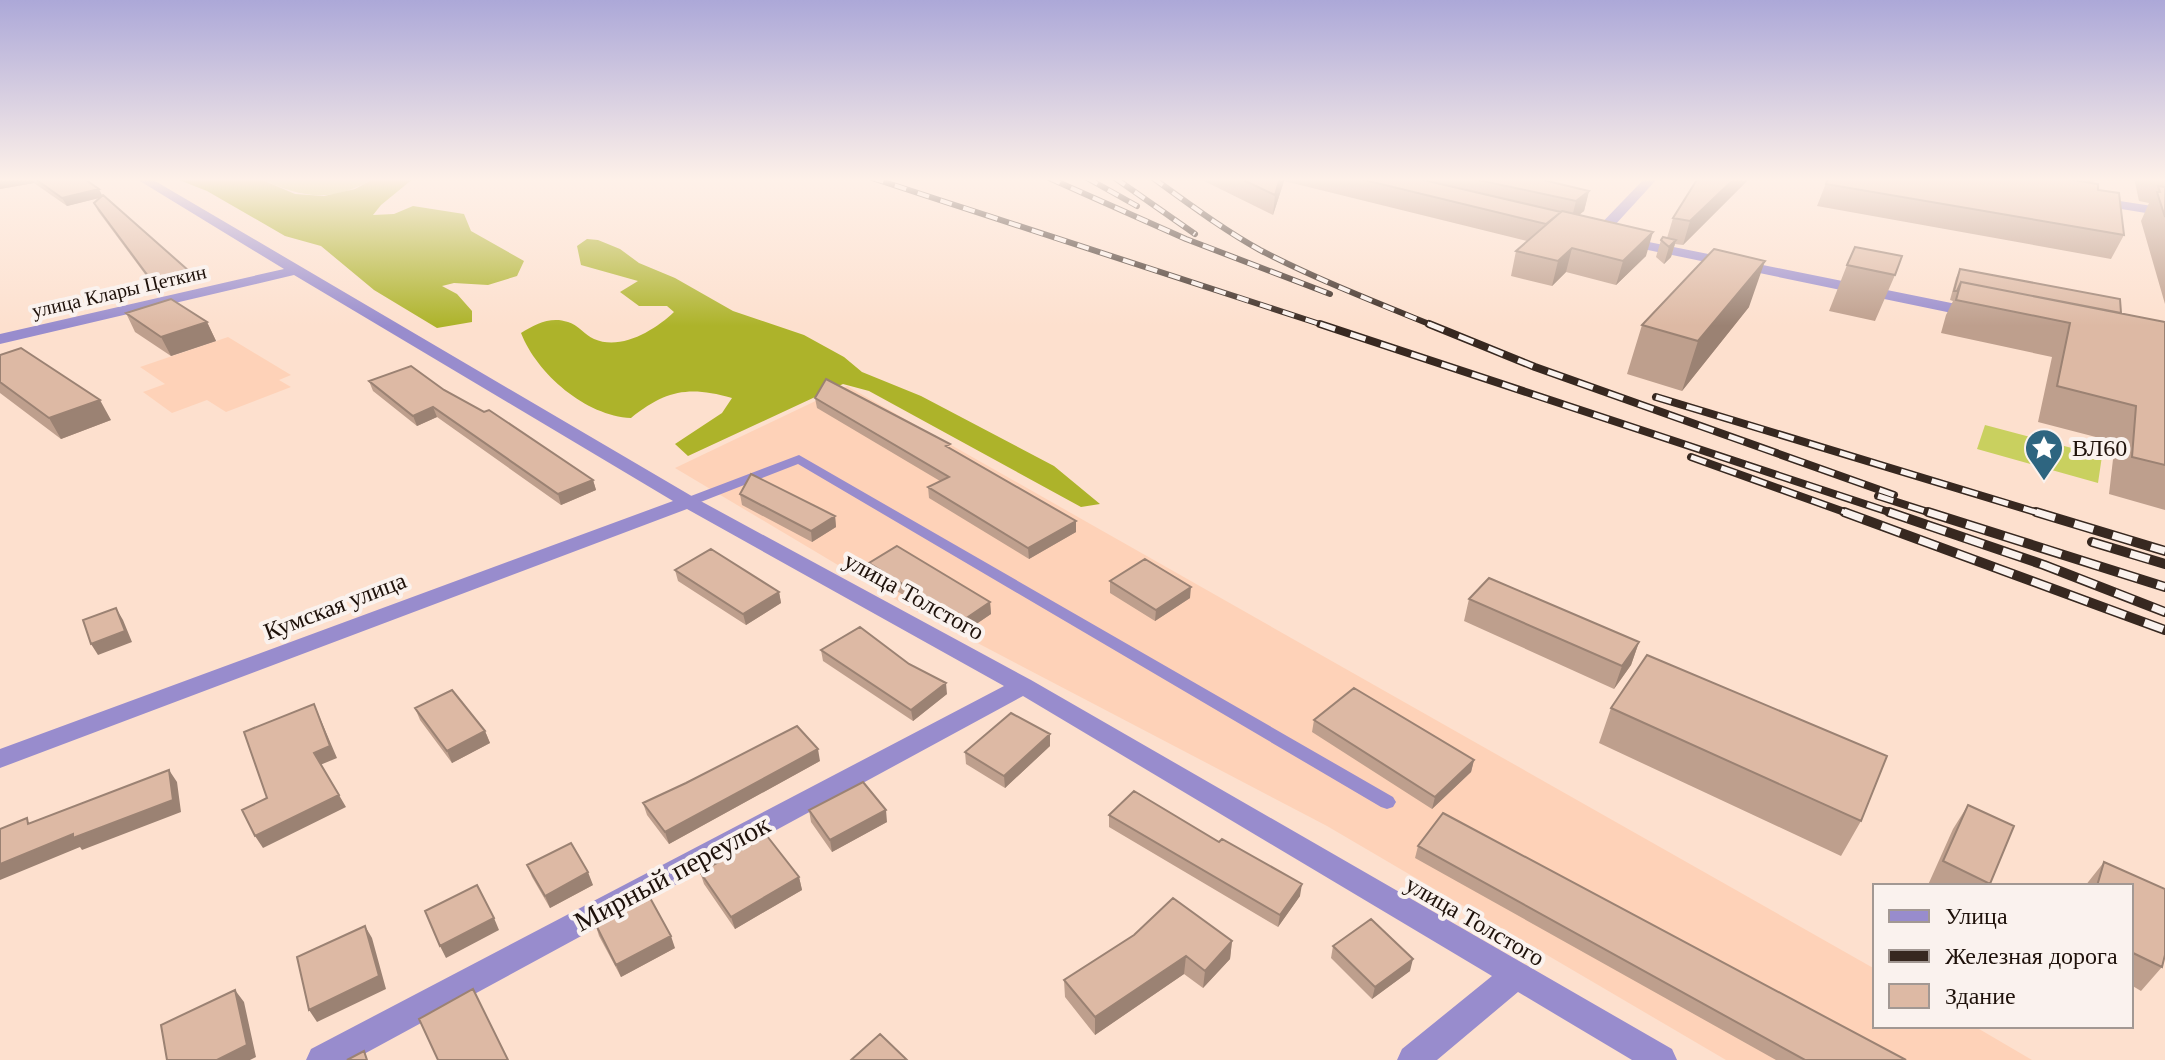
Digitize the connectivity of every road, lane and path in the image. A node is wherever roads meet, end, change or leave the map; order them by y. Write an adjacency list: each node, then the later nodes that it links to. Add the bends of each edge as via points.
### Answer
1 (227, 227): 3 (street, улица Толстого)
2 (1598, 227): 4 (street, via 1591,234)
3 (293, 271): 5 (street, улица Клары Цеткин); 6 (street, улица Толстого)
4 (1996, 317)
5 (0, 339)
6 (688, 502): 7 (street, улица Толстого); 8 (street, Кумская улица); 9 (lane, via 799,459)
7 (1023, 686): 10 (street, улица Толстого); 11 (street, Мирный переулок)
8 (0, 759)
9 (1387, 802)
10 (1516, 975): 12 (street); 13 (street, улица Толстого)
11 (322, 1060)
12 (1413, 1060)
13 (1661, 1060)

